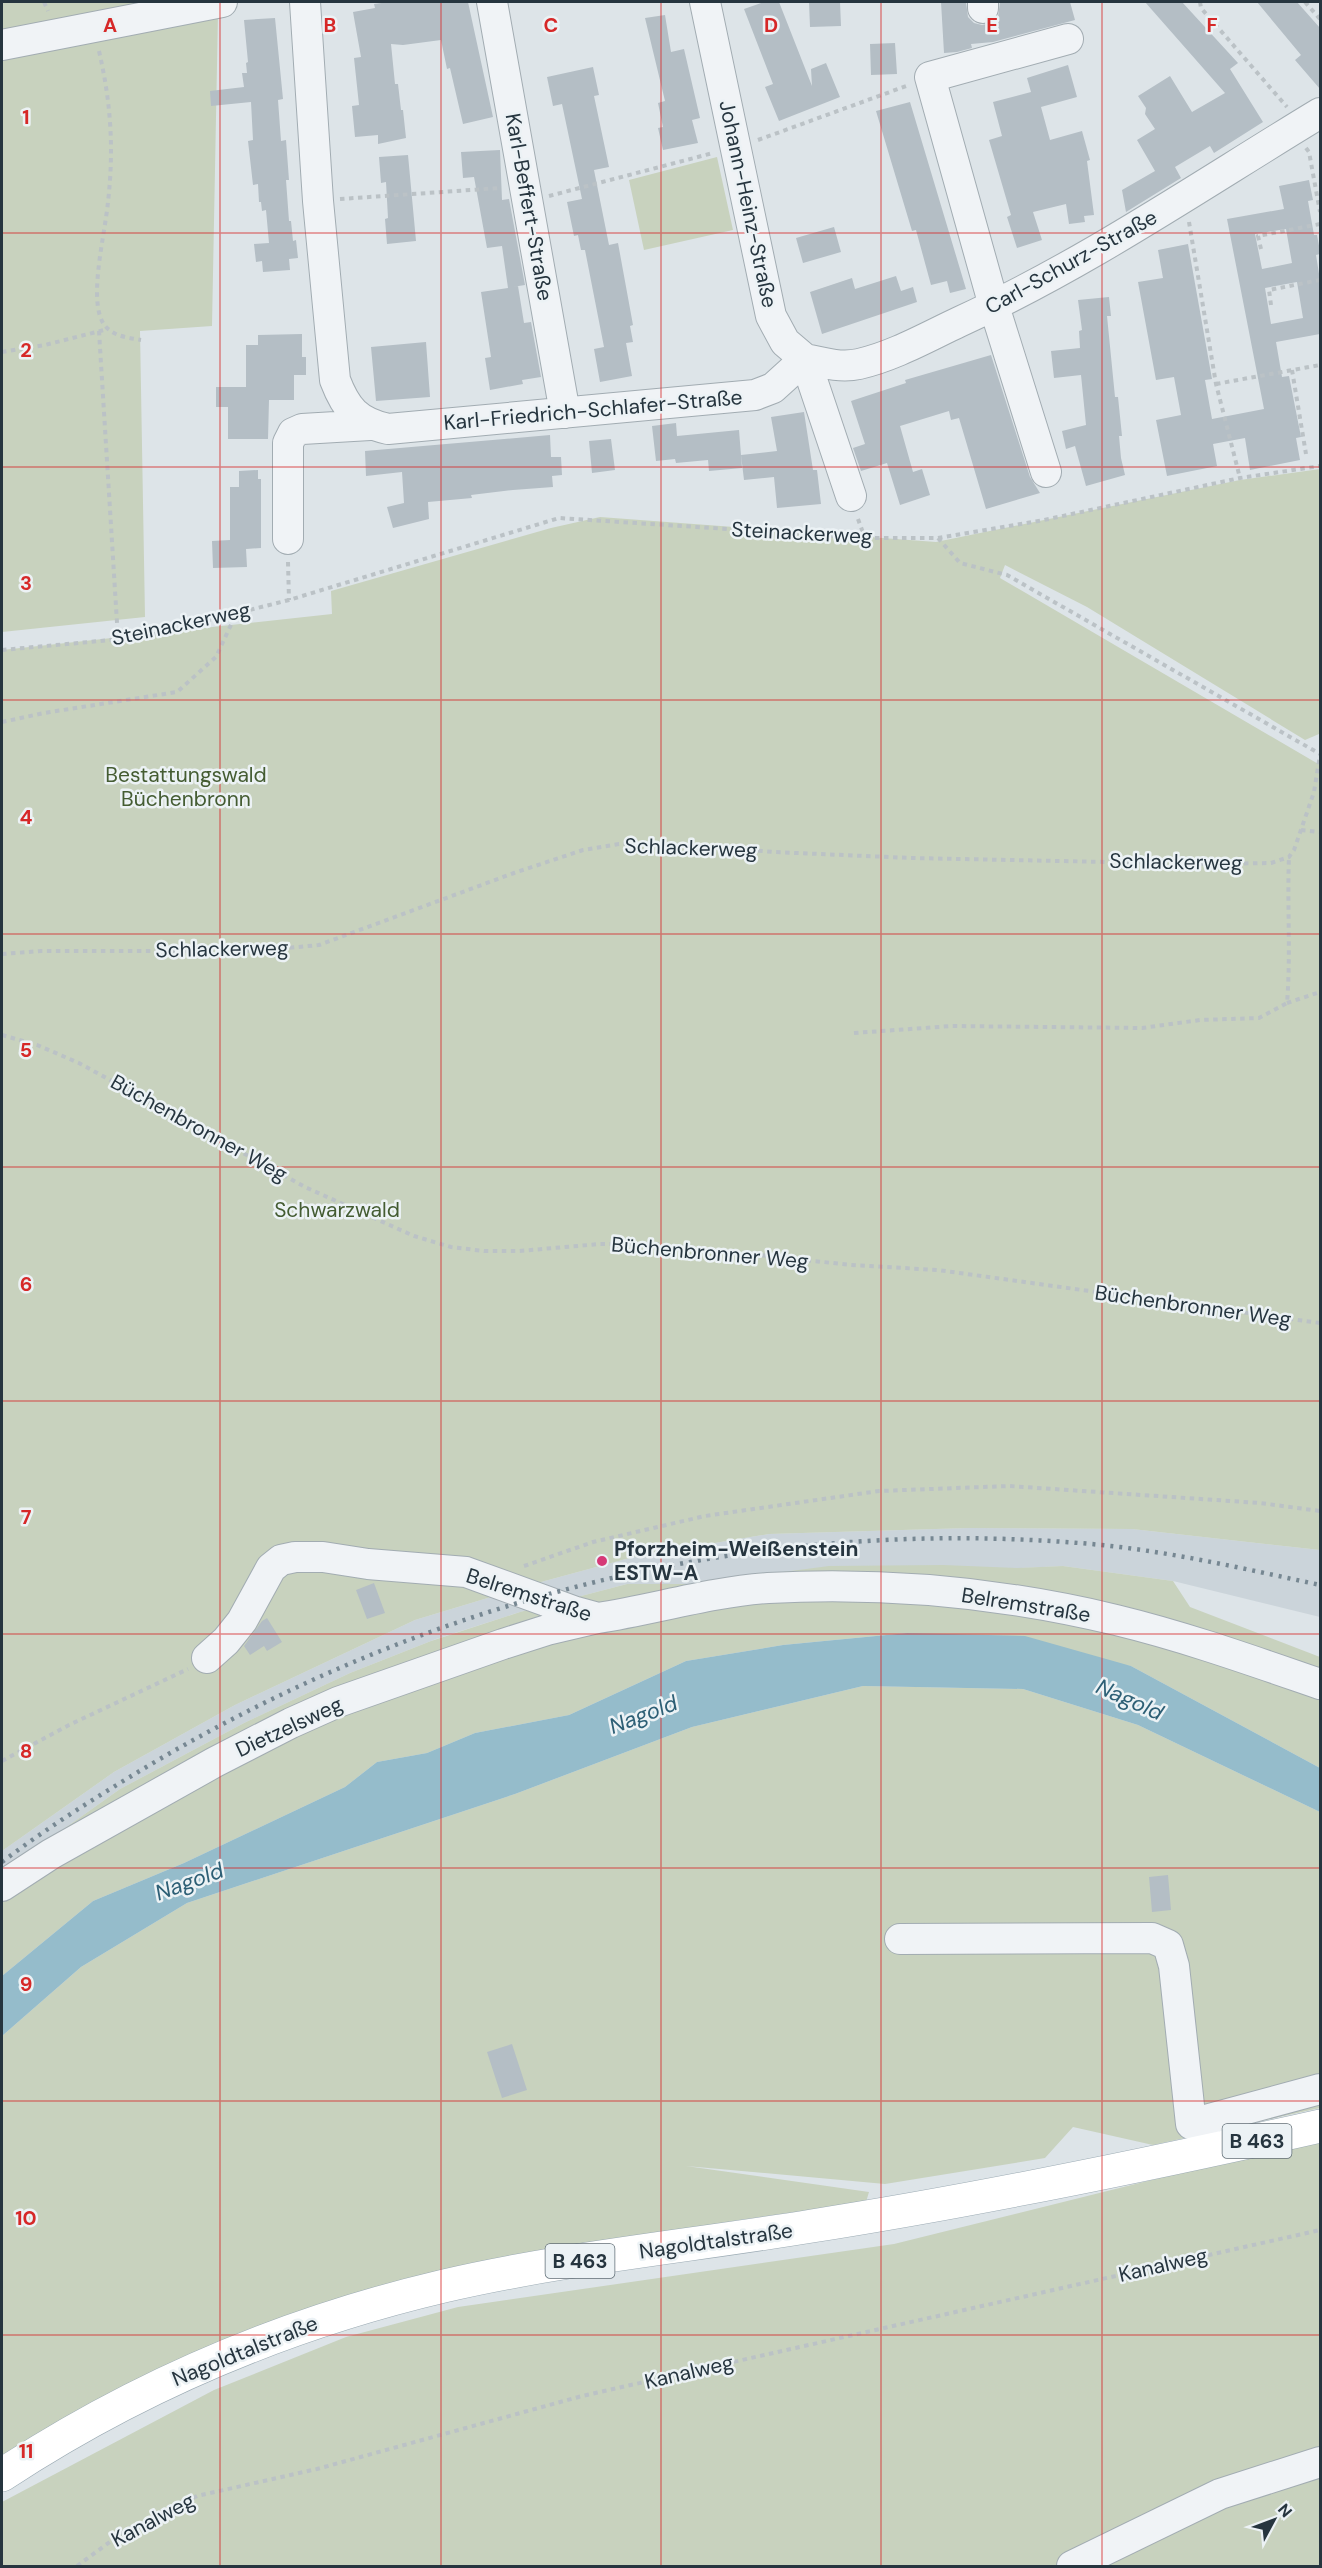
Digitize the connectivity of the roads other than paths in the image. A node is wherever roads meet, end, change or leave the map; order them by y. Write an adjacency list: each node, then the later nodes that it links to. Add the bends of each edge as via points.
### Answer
1 (222, 2): 6 (street)
2 (305, 2): 11 (street, via 318,201 336,380 343,400)
3 (492, 2): 10 (street, Karl-Beffert-Straße)
4 (705, 2): 9 (street, Johann-Heinz-Straße, via 771,316 785,342)
5 (1068, 39): 8 (street, via 930,77)
6 (2, 45)
7 (1306, 122): 8 (street, Carl-Schurz-Straße, via 1185,198)
8 (994, 306): 9 (street, Carl-Schurz-Straße, via 887,355 857,364 832,365); 12 (street)
9 (805, 359): 10 (street, Karl-Friedrich-Schlafer-Straße, via 772,388 755,394); 13 (street, Johann-Heinz-Straße)
10 (565, 413): 11 (street, Karl-Friedrich-Schlafer-Straße, via 388,429)
11 (370, 425): 14 (street, Karl-Friedrich-Schlafer-Straße, via 292,433 288,443)
12 (1046, 472)
13 (851, 496)
14 (288, 539)
15 (598, 1618): 16 (street, Belremstraße, via 466,1572 295,1557 281,1560 271,1568 242,1621); 17 (street, Belremstraße, via 768,1588 891,1588 1048,1606 1119,1621); 18 (street, Dietzelsweg, via 503,1644 338,1702 291,1723 51,1854)
16 (207, 1658)
17 (1320, 1684)
18 (2, 1886)
19 (900, 1939): 20 (street, via 1152,1938 1168,1945 1174,1966 1191,2124)
20 (1320, 2089)
21 (1320, 2126): 23 (main road, Nagoldtalstraße / B 463, via 943,2203 547,2267 406,2296 320,2320 221,2358 104,2414)
22 (1320, 2462): 24 (street, via 1220,2494)
23 (2, 2475)
24 (1072, 2566)

